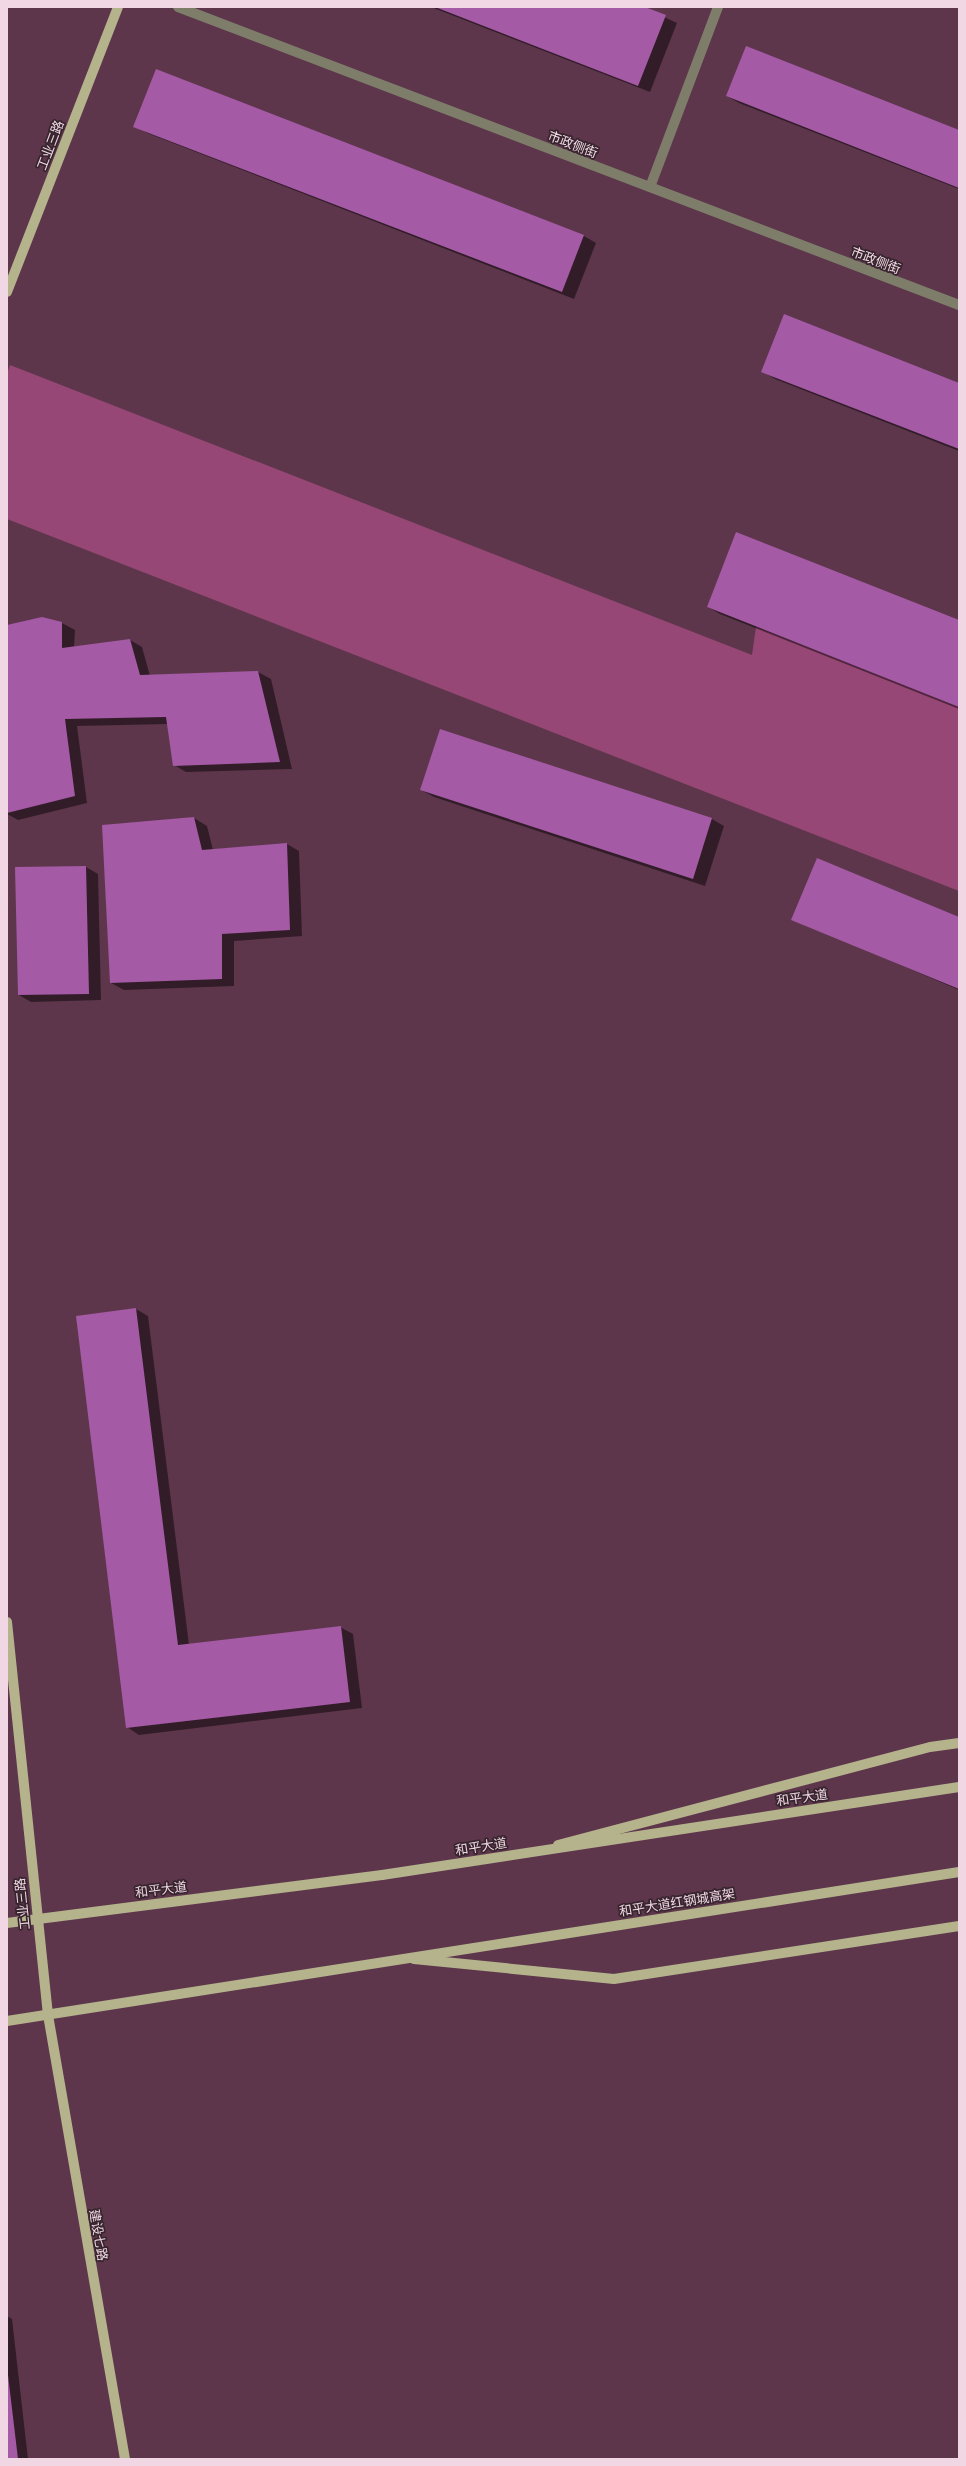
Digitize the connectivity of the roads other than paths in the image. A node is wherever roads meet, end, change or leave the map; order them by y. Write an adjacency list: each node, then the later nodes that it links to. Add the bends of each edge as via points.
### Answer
1 (118, 7): 5 (main road, 工业三路)
2 (178, 7): 4 (street, 市政侧街)
3 (718, 7): 4 (street)
4 (650, 187): 6 (street, 市政侧街)
5 (7, 292)
6 (959, 305)
7 (7, 1622): 12 (main road, 工业三路)
8 (959, 1743): 10 (main road, via 930,1747)
9 (959, 1787): 10 (main road, 和平大道, bridge)
10 (538, 1850): 12 (main road, 和平大道, bridge, via 382,1875)
11 (959, 1872): 15 (main road, 和平大道红钢城高架)
12 (37, 1918): 13 (main road, 和平大道); 16 (main road, 工业三路)
13 (7, 1922)
14 (959, 1926): 15 (main road, via 614,1979)
15 (400, 1958): 16 (main road)
16 (48, 2015): 17 (main road); 18 (main road, 建设七路)
17 (7, 2022)
18 (125, 2459)

